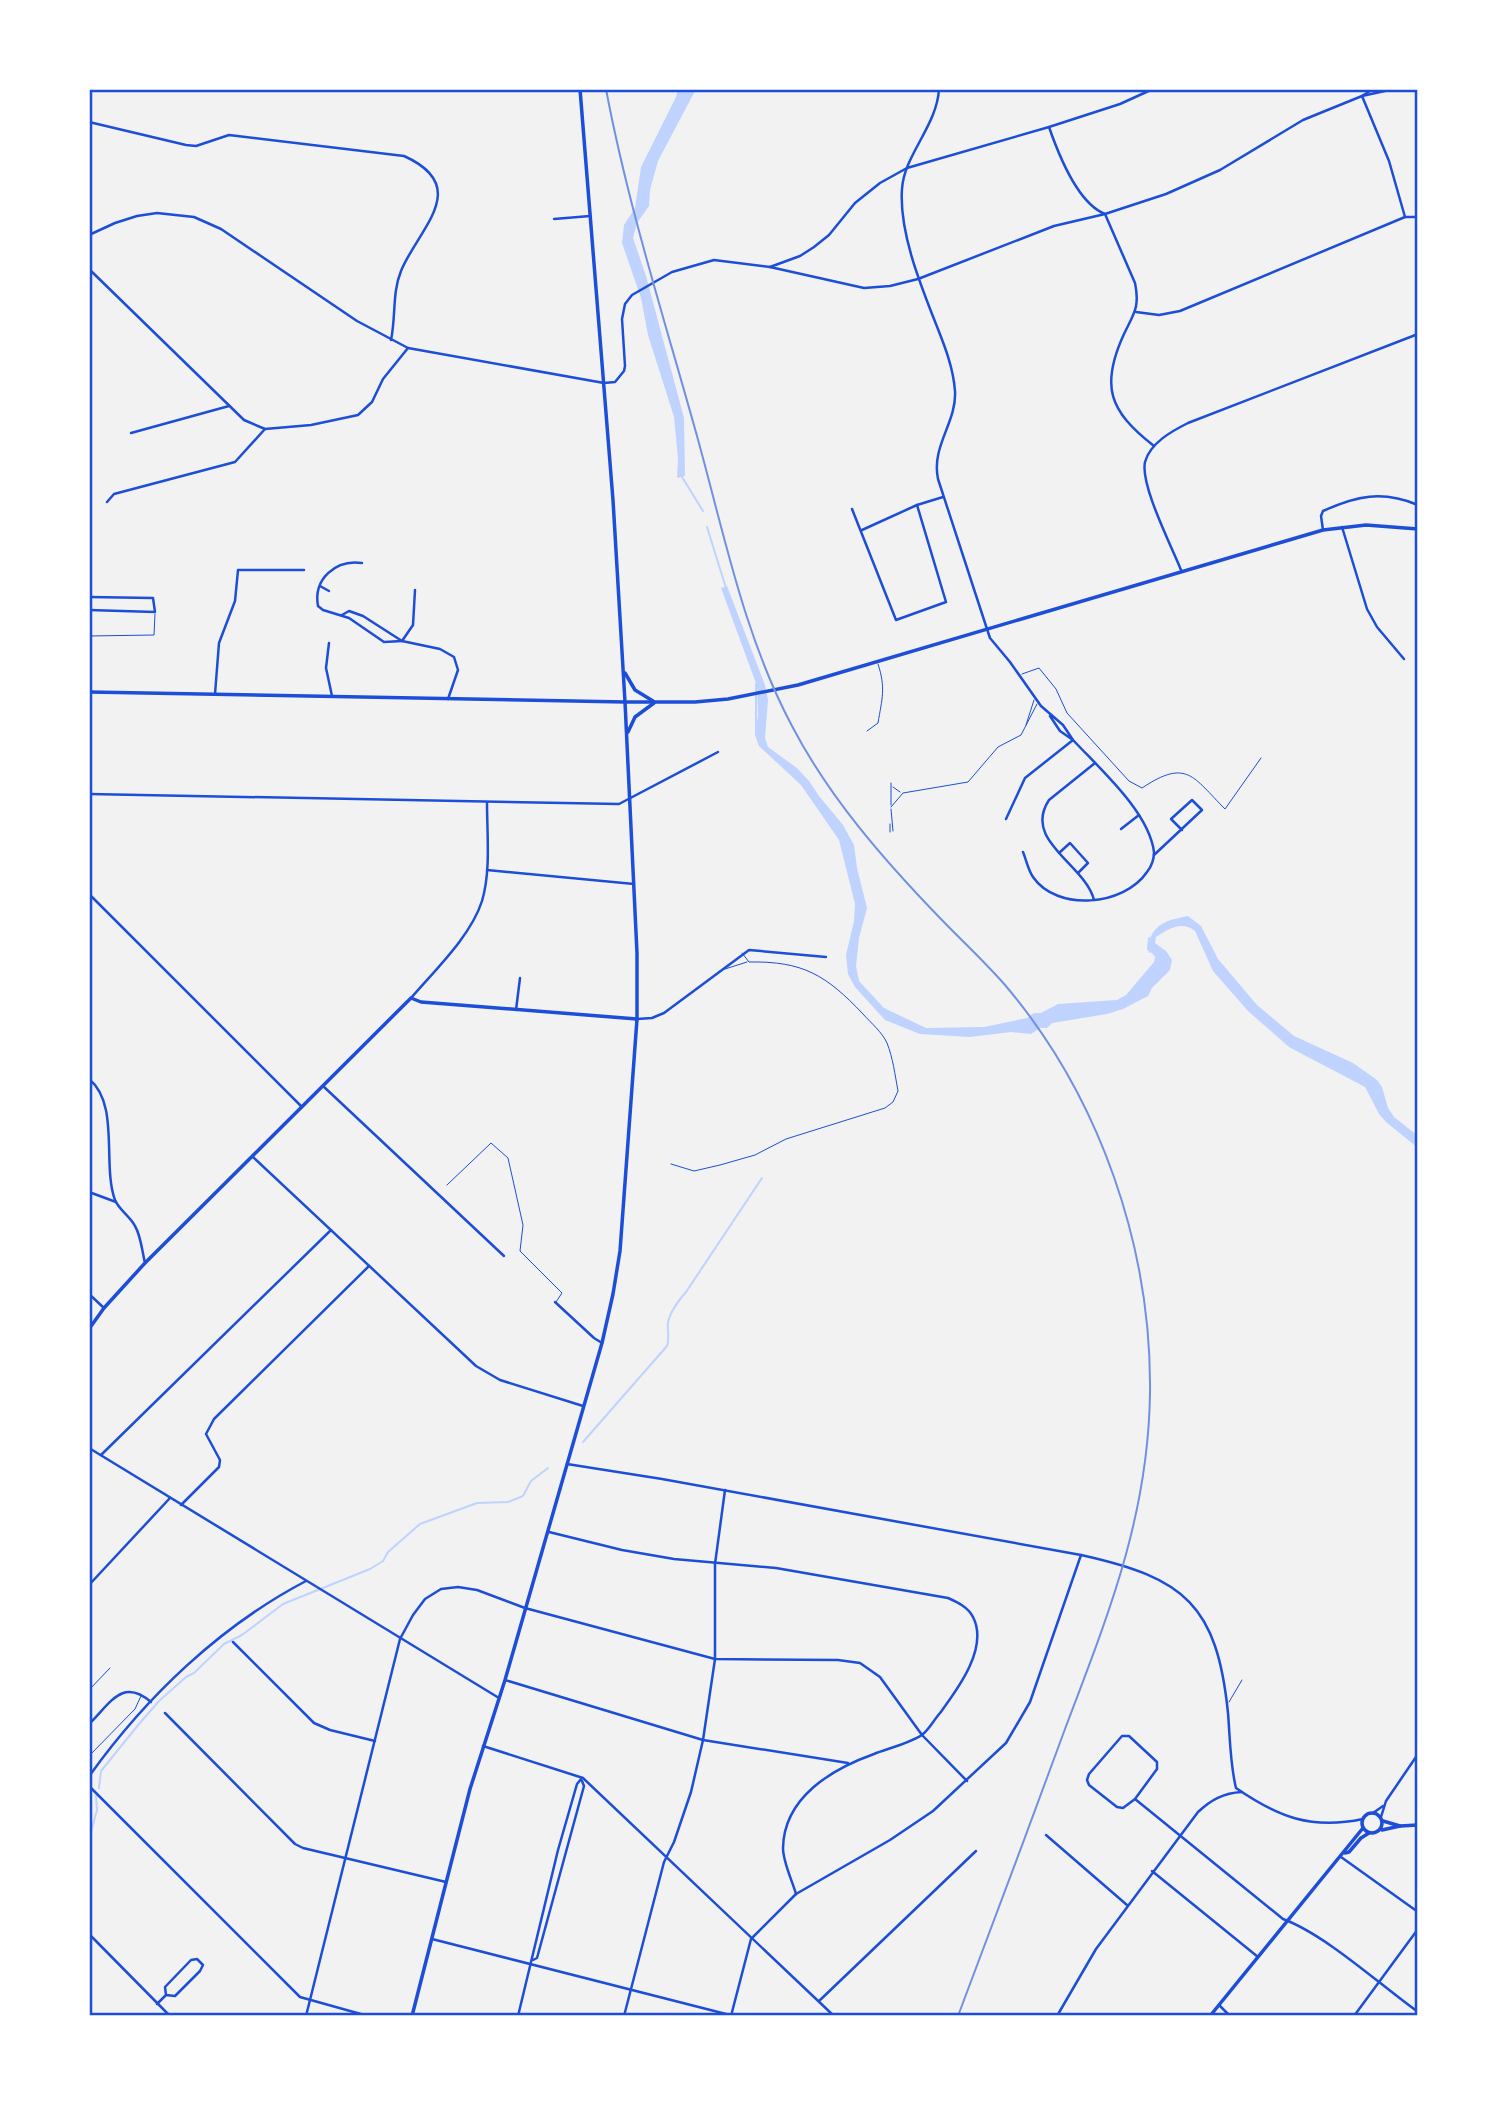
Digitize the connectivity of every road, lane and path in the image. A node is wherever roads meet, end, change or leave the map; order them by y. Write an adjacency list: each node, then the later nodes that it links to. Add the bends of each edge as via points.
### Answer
1 (580, 89): 11 (main road)
2 (939, 89): 9 (street, via 932,118)
3 (1153, 89): 8 (street)
4 (1373, 89): 6 (street)
5 (1394, 89): 6 (street)
6 (1362, 96): 10 (street, via 1303,120 1220,170); 12 (street, via 1389,161)
7 (89, 122): 21 (street, via 186,145 229,135 404,156 428,170 435,183 437,206 401,271)
8 (1049, 127): 9 (street); 10 (street, via 1070,176 1096,210)
9 (907, 168): 16 (street, via 862,198 814,247); 18 (street, via 901,202)
10 (1105, 214): 18 (street, via 1054,226); 19 (street, via 1135,283)
11 (590, 216): 14 (street); 23 (main road)
12 (1405, 217): 13 (street); 19 (street, via 1180,312)
13 (1418, 217)
14 (554, 219)
15 (90, 234): 21 (street, via 157,213 207,222)
16 (771, 267): 18 (street, via 864,288); 23 (street, via 714,260 672,272 635,293 622,312 624,371 615,382)
17 (89, 269): 24 (street)
18 (918, 279): 28 (street, via 950,362 955,393 936,463)
19 (1136, 312): 27 (street, via 1114,357 1110,379 1121,414)
20 (1418, 334): 27 (street, via 1188,423)
21 (391, 340): 22 (street)
22 (408, 348): 23 (street); 25 (street, via 358,415)
23 (604, 383): 53 (main road)
24 (230, 406): 25 (street); 26 (street)
25 (265, 429): 29 (street, via 235,462 114,494)
26 (131, 433)
27 (1154, 446): 39 (street, via 1145,463 1147,485)
28 (943, 497): 30 (street); 47 (street)
29 (107, 502)
30 (917, 505): 35 (street); 35 (street, via 946,602 896,620)
31 (1418, 505): 36 (street, via 1369,495 1323,511)
32 (852, 509): 35 (street)
33 (1342, 527): 34 (main road); 36 (main road); 51 (street, via 1367,609)
34 (1418, 529)
35 (862, 530)
36 (1323, 530): 39 (main road)
37 (362, 563): 40 (street, via 337,566)
38 (304, 570): 56 (street, via 237,570 235,601 219,643)
39 (1181, 570): 47 (main road)
40 (320, 586): 42 (street); 46 (street, via 319,608)
41 (415, 590): 49 (street, via 413,625)
42 (329, 591)
43 (89, 597): 45 (street, via 153,598)
44 (89, 610): 45 (street)
45 (155, 612): 48 (lane, via 155,635)
46 (342, 615): 49 (street, via 381,641); 49 (street, via 346,611 360,615)
47 (987, 629): 52 (main road); 54 (street)
48 (89, 636)
49 (402, 641): 59 (street, via 440,649 454,657 458,670)
50 (328, 643): 57 (street, via 326,668)
51 (1404, 659)
52 (878, 662): 61 (main road, via 728,699); 64 (lane, via 883,701 878,723)
53 (624, 671): 60 (main road); 61 (main road, via 635,690)
54 (1019, 674): 58 (street); 68 (lane, via 1039,668 1068,713 1138,787 1178,772 1192,776 1225,809)
55 (89, 692): 56 (main road)
56 (215, 694): 57 (main road)
57 (332, 696): 59 (main road)
58 (1035, 698): 62 (street); 63 (lane)
59 (448, 699): 60 (main road)
60 (625, 702): 61 (main road); 65 (main road)
61 (655, 702): 65 (main road, via 635,717)
62 (1038, 702): 63 (lane); 66 (street)
63 (1025, 727): 70 (lane, via 1018,737 998,747 968,782)
64 (867, 731)
65 (627, 738): 72 (main road)
66 (1073, 740): 69 (street); 76 (street, via 1025,778)
67 (718, 752): 72 (street)
68 (1261, 758)
69 (1095, 763): 75 (street); 83 (street, via 1044,808 1043,832)
70 (902, 793): 74 (lane); 74 (lane, via 891,783)
71 (89, 794): 73 (street)
72 (630, 797): 73 (street, via 619,804); 87 (main road)
73 (486, 803): 85 (street)
74 (891, 807): 77 (lane)
75 (1139, 815): 78 (street); 84 (street)
76 (1006, 819)
77 (891, 822): 80 (lane); 81 (lane)
78 (1121, 829)
79 (1182, 830): 79 (street, via 1202,810 1192,800 1171,819); 84 (street)
80 (894, 831)
81 (890, 832)
82 (1023, 852): 89 (street, via 1033,876 1050,892 1066,899)
83 (1059, 853): 86 (street); 86 (street, via 1070,843 1088,863)
84 (1154, 855): 89 (street, via 1149,870 1136,884)
85 (486, 870): 87 (street); 95 (street, via 483,899 474,920)
86 (1078, 873): 89 (street)
87 (634, 884): 97 (main road)
88 (89, 894): 100 (street)
89 (1094, 900)
90 (743, 953): 91 (street); 92 (lane); 93 (street)
91 (826, 957)
92 (749, 961): 93 (lane); 102 (lane, via 788,964 835,986 886,1041 896,1097 885,1108 786,1139 750,1157 694,1171)
93 (710, 977): 97 (street, via 664,1013)
94 (520, 978): 96 (street)
95 (411, 998): 96 (main road); 99 (main road)
96 (516, 1010): 97 (main road)
97 (637, 1019): 114 (main road, via 620,1251)
98 (89, 1079): 105 (street, via 103,1100)
99 (323, 1086): 100 (main road); 107 (street)
100 (302, 1107): 101 (main road)
101 (253, 1157): 106 (street); 108 (main road)
102 (671, 1164)
103 (447, 1185): 111 (lane, via 491,1143 508,1158 523,1225 520,1251 562,1293)
104 (89, 1192): 105 (street)
105 (116, 1202): 108 (street, via 135,1226)
106 (331, 1230): 109 (street); 117 (street)
107 (504, 1256)
108 (145, 1263): 112 (main road)
109 (369, 1266): 115 (street, via 489,1375); 121 (street, via 214,1419 206,1434 219,1467)
110 (89, 1294): 112 (street)
111 (555, 1302): 114 (street)
112 (104, 1308): 113 (main road)
113 (89, 1329)
114 (602, 1343): 115 (main road)
115 (583, 1406): 118 (main road)
116 (89, 1448): 117 (street)
117 (101, 1455): 120 (street)
118 (567, 1464): 119 (street); 122 (main road)
119 (725, 1490): 123 (street); 124 (street)
120 (170, 1498): 121 (street); 126 (street)
121 (181, 1505): 125 (street)
122 (549, 1532): 124 (street, via 622,1550); 127 (main road)
123 (1081, 1555): 138 (street, via 1122,1566 1183,1597 1199,1614 1216,1646); 150 (street, via 1018,1726)
124 (715, 1564): 130 (street); 141 (street, via 776,1568 948,1598 962,1605 972,1615 976,1629 975,1654 960,1686)
125 (306, 1581): 128 (street); 137 (street, via 232,1627)
126 (89, 1585)
127 (525, 1608): 128 (street, via 477,1590 441,1589 425,1599); 130 (street); 132 (main road)
128 (400, 1639): 136 (street); 143 (street)
129 (233, 1642): 143 (street, via 314,1723)
130 (715, 1659): 141 (street, via 860,1663 880,1677); 142 (street)
131 (110, 1668): 134 (lane)
132 (505, 1680): 136 (main road); 142 (street)
133 (1242, 1680): 138 (lane)
134 (89, 1690)
135 (142, 1694): 137 (street); 140 (street, via 130,1689 121,1692); 146 (lane, via 135,1709)
136 (499, 1698): 144 (main road)
137 (151, 1702): 148 (street, via 119,1735)
138 (1227, 1704): 152 (street, via 1234,1781)
139 (165, 1713): 169 (street, via 289,1839 303,1848)
140 (89, 1724)
141 (922, 1735): 147 (street); 150 (street)
142 (703, 1740): 147 (street); 168 (street, via 691,1792)
143 (374, 1741): 169 (street)
144 (483, 1746): 149 (street); 171 (main road)
145 (1418, 1754): 154 (street)
146 (89, 1756)
147 (848, 1763): 172 (street, via 813,1786 786,1829 783,1850)
148 (89, 1780)
149 (582, 1780): 168 (street); 181 (street, via 558,1850); 181 (street, via 584,1786)
150 (967, 1781): 172 (street, via 890,1840)
151 (89, 1786): 186 (street, via 300,1997)
152 (1242, 1792): 158 (street, via 1297,1820); 165 (street, via 1209,1802)
153 (1135, 1799): 153 (street, via 1157,1769 1157,1762 1129,1736 1122,1736 1087,1780 1117,1807 1124,1808); 165 (street)
154 (1383, 1806): 155 (street); 157 (street)
155 (1373, 1813): 156 (main road); 157 (main road)
156 (1363, 1819): 158 (street); 161 (main road)
157 (1382, 1819): 160 (main road); 162 (main road)
158 (1349, 1822): 161 (street)
159 (1418, 1825): 160 (main road)
160 (1399, 1826): 162 (main road)
161 (1363, 1828): 163 (main road); 167 (main road)
162 (1381, 1830): 163 (main road)
163 (1370, 1833): 167 (main road)
164 (1046, 1835): 173 (street)
165 (1179, 1836): 170 (street); 175 (street)
166 (976, 1851): 187 (street)
167 (1343, 1855): 174 (street); 175 (main road)
168 (665, 1856): 179 (street); 184 (street)
169 (345, 1857): 171 (street); 186 (street)
170 (1152, 1871): 173 (street); 180 (street)
171 (446, 1882): 178 (main road)
172 (796, 1894): 179 (street)
173 (1127, 1905): 199 (street)
174 (1418, 1912)
175 (1288, 1921): 180 (main road); 183 (street)
176 (1418, 1929): 183 (street)
177 (89, 1934): 188 (street)
178 (432, 1939): 182 (street); 195 (main road)
179 (751, 1939): 187 (street); 191 (street)
180 (1258, 1957): 189 (main road)
181 (533, 1960): 182 (street)
182 (531, 1965): 184 (street); 196 (street)
183 (1379, 1983): 190 (street); 202 (street)
184 (631, 1990): 191 (street); 197 (street)
185 (166, 1995): 185 (street, via 175,1997 200,1971 200,1960 191,1960 164,1987); 188 (street)
186 (310, 2000): 193 (street); 194 (street)
187 (819, 2001): 198 (street)
188 (158, 2004): 192 (street)
189 (1219, 2005): 200 (main road); 201 (street)
190 (1418, 2011)
191 (731, 2015)
192 (170, 2016)
193 (306, 2016)
194 (368, 2016)
195 (412, 2016)
196 (518, 2016)
197 (624, 2016)
198 (834, 2016)
199 (1058, 2016)
200 (1210, 2016)
201 (1230, 2016)
202 (1354, 2016)

